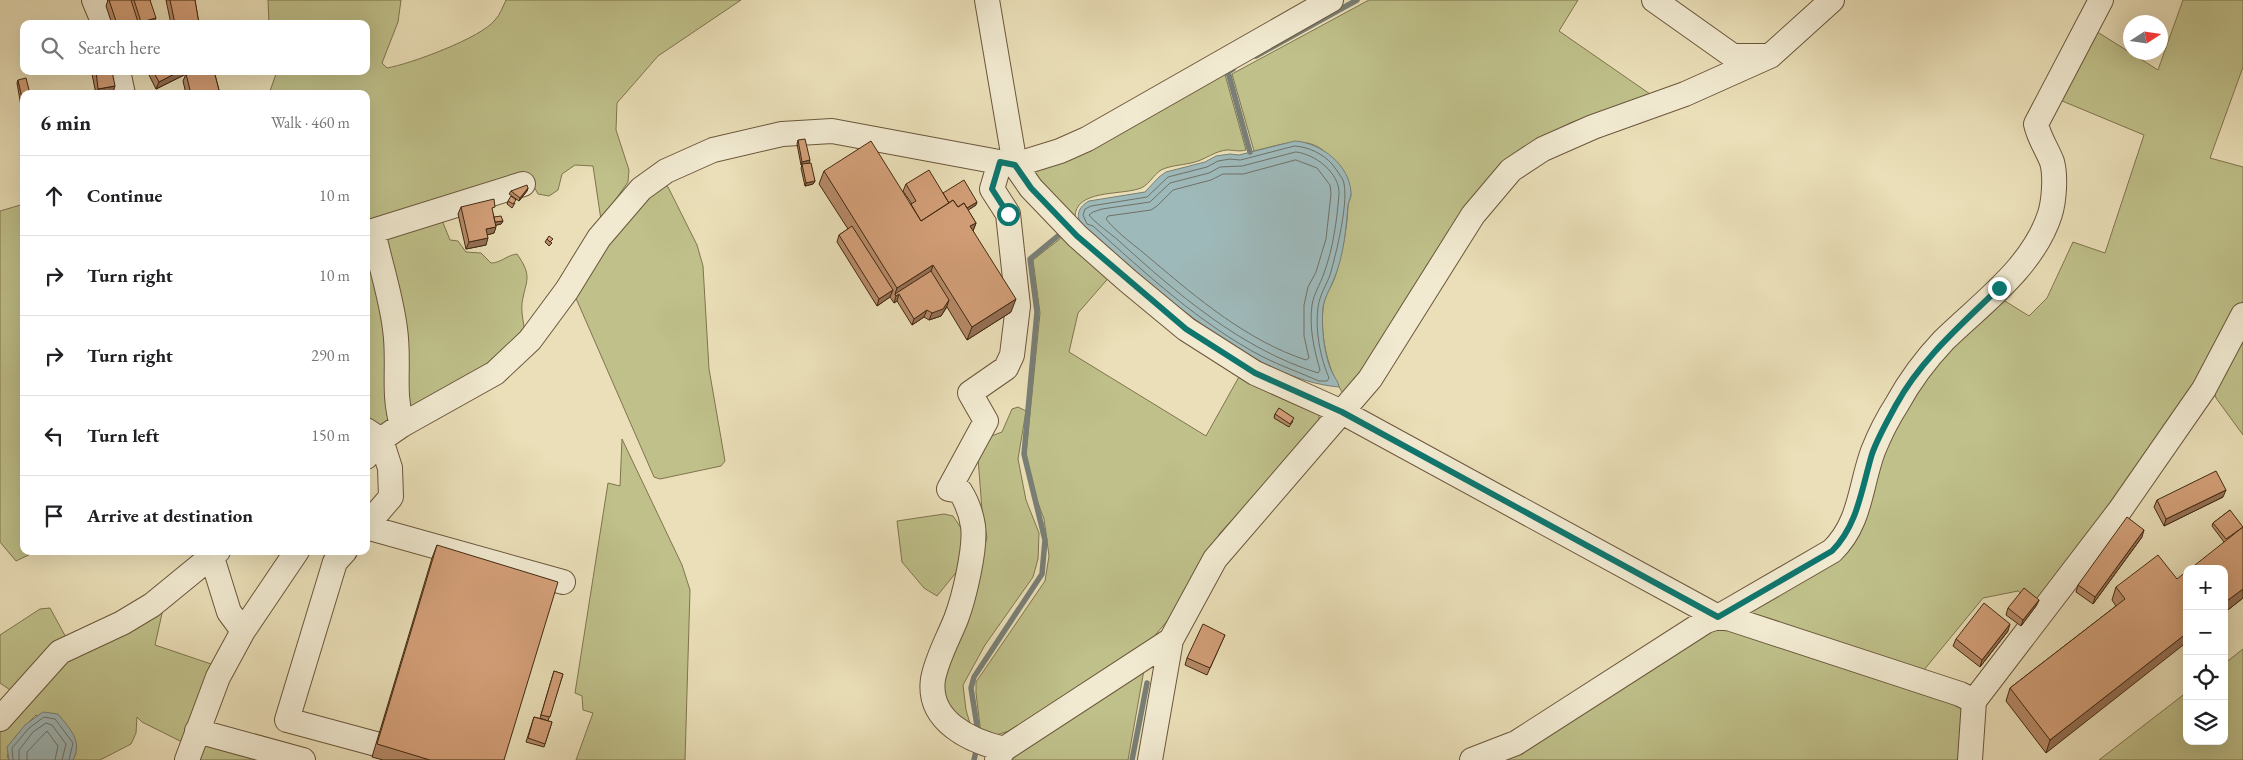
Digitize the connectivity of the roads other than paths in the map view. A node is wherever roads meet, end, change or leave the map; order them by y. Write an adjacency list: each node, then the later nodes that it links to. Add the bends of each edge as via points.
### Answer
1 (94, 0): 7 (street)
2 (987, 0): 11 (street)
3 (1331, 0): 11 (street, via 1087,139 1060,152)
4 (1654, 0): 8 (street, via 1733,56)
5 (1832, 0): 8 (street)
6 (2101, 0): 24 (street, via 2036,124 2052,163 2051,213 2042,236 1999,288 1942,342 1896,404 1873,452 1851,526 1841,542 1832,551)
7 (102, 20)
8 (1770, 56): 14 (street, via 1685,94 1543,149 1511,170 1473,215 1370,378)
9 (119, 75): 10 (street)
10 (122, 90)
11 (1007, 164): 14 (street, via 1077,236 1186,329 1255,373); 15 (street, via 832,131 782,134 713,150 689,160 641,189 599,238 567,290 530,340 495,373); 31 (street, via 992,189 1008,214 1018,306 1012,355 1006,368 970,393 986,421 949,489 960,491 967,502 973,527 970,563 956,617 933,681 934,703 947,722)
12 (523, 184): 15 (street, via 373,231 395,328 398,358 396,407)
13 (2243, 315): 27 (street, via 2204,389 2120,510)
14 (1342, 412): 24 (street); 26 (street, via 1215,559)
15 (402, 425): 16 (street)
16 (371, 442): 17 (street, via 390,468 391,497)
17 (370, 521)
18 (370, 527): 23 (street)
19 (211, 555): 28 (street, via 152,605 122,624 60,652)
20 (214, 555): 25 (street, via 230,612)
21 (294, 555): 25 (street)
22 (341, 555): 30 (street, via 335,562 287,720)
23 (563, 582)
24 (1718, 617): 27 (street); 35 (street, via 1706,621 1516,743)
25 (243, 631): 29 (street, via 218,678)
26 (1171, 640): 31 (street); 34 (street)
27 (1974, 701): 36 (street)
28 (0, 719)
29 (196, 731): 32 (street); 33 (street)
30 (376, 744)
31 (1000, 754)
32 (187, 760)
33 (303, 760)
34 (1150, 760)
35 (1472, 760)
36 (1970, 760)

